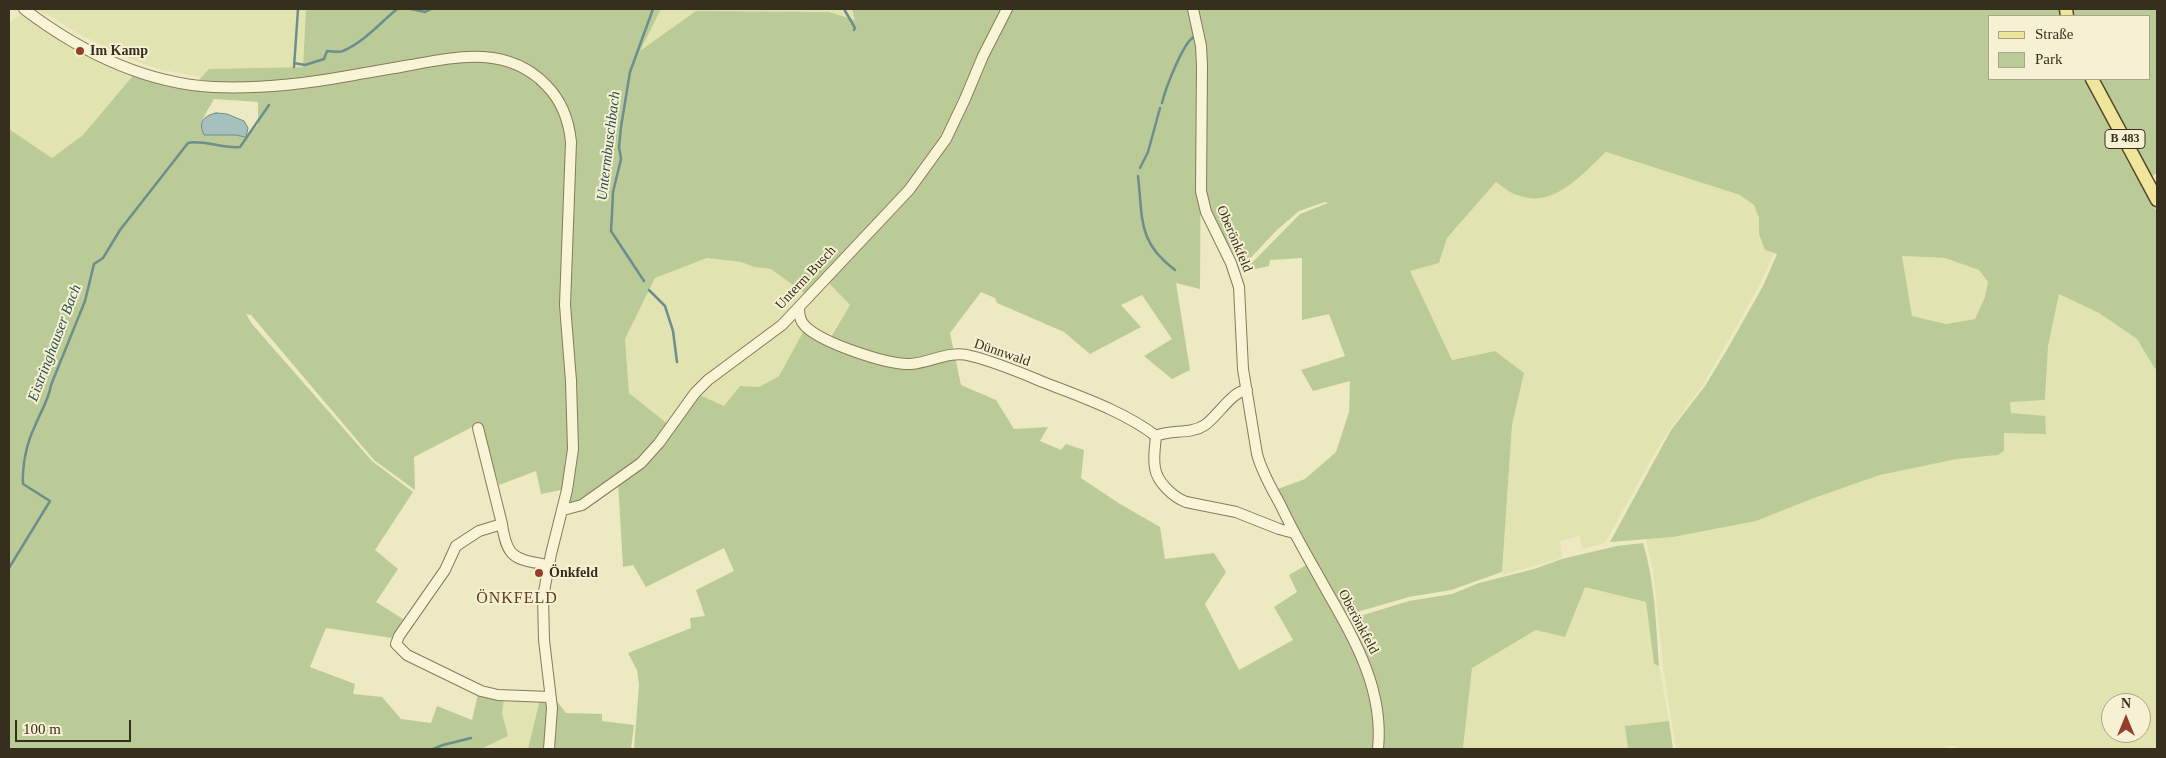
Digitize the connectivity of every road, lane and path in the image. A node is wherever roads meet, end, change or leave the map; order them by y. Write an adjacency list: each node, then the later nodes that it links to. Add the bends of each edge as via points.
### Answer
1 (24, 9): 10 (street, via 54,31 89,50 136,71 181,84 236,87 294,84 466,56 512,62 540,79 556,96 564,111 571,142 565,305 573,449)
2 (1007, 9): 6 (street, Unterm Busch, via 982,56 946,140 909,190)
3 (1193, 9): 7 (street, Oberönkfeld, via 1202,66 1201,191 1206,212 1231,262 1239,287)
4 (2093, 80): 5 (main road, B 483)
5 (2157, 200)
6 (799, 308): 9 (street, Dünnwald, via 806,327 867,356 906,364 950,354 969,355 1066,391 1129,418); 10 (street, Unterm Busch, via 762,341 708,380 641,463 582,505)
7 (1247, 390): 9 (street, via 1234,395 1202,427); 12 (street, Oberönkfeld, via 1261,468)
8 (478, 428): 11 (street)
9 (1152, 433): 12 (street, via 1155,469 1163,484 1178,498)
10 (563, 510): 13 (street)
11 (502, 524): 13 (street, via 506,544 513,556); 14 (street, via 479,531 456,546 445,570 396,644 407,655 481,691 498,695)
12 (1294, 532): 16 (street, Oberönkfeld, via 1368,672 1379,724)
13 (548, 565): 14 (street, via 543,616)
14 (550, 697): 15 (street)
15 (549, 749)
16 (1378, 749)

